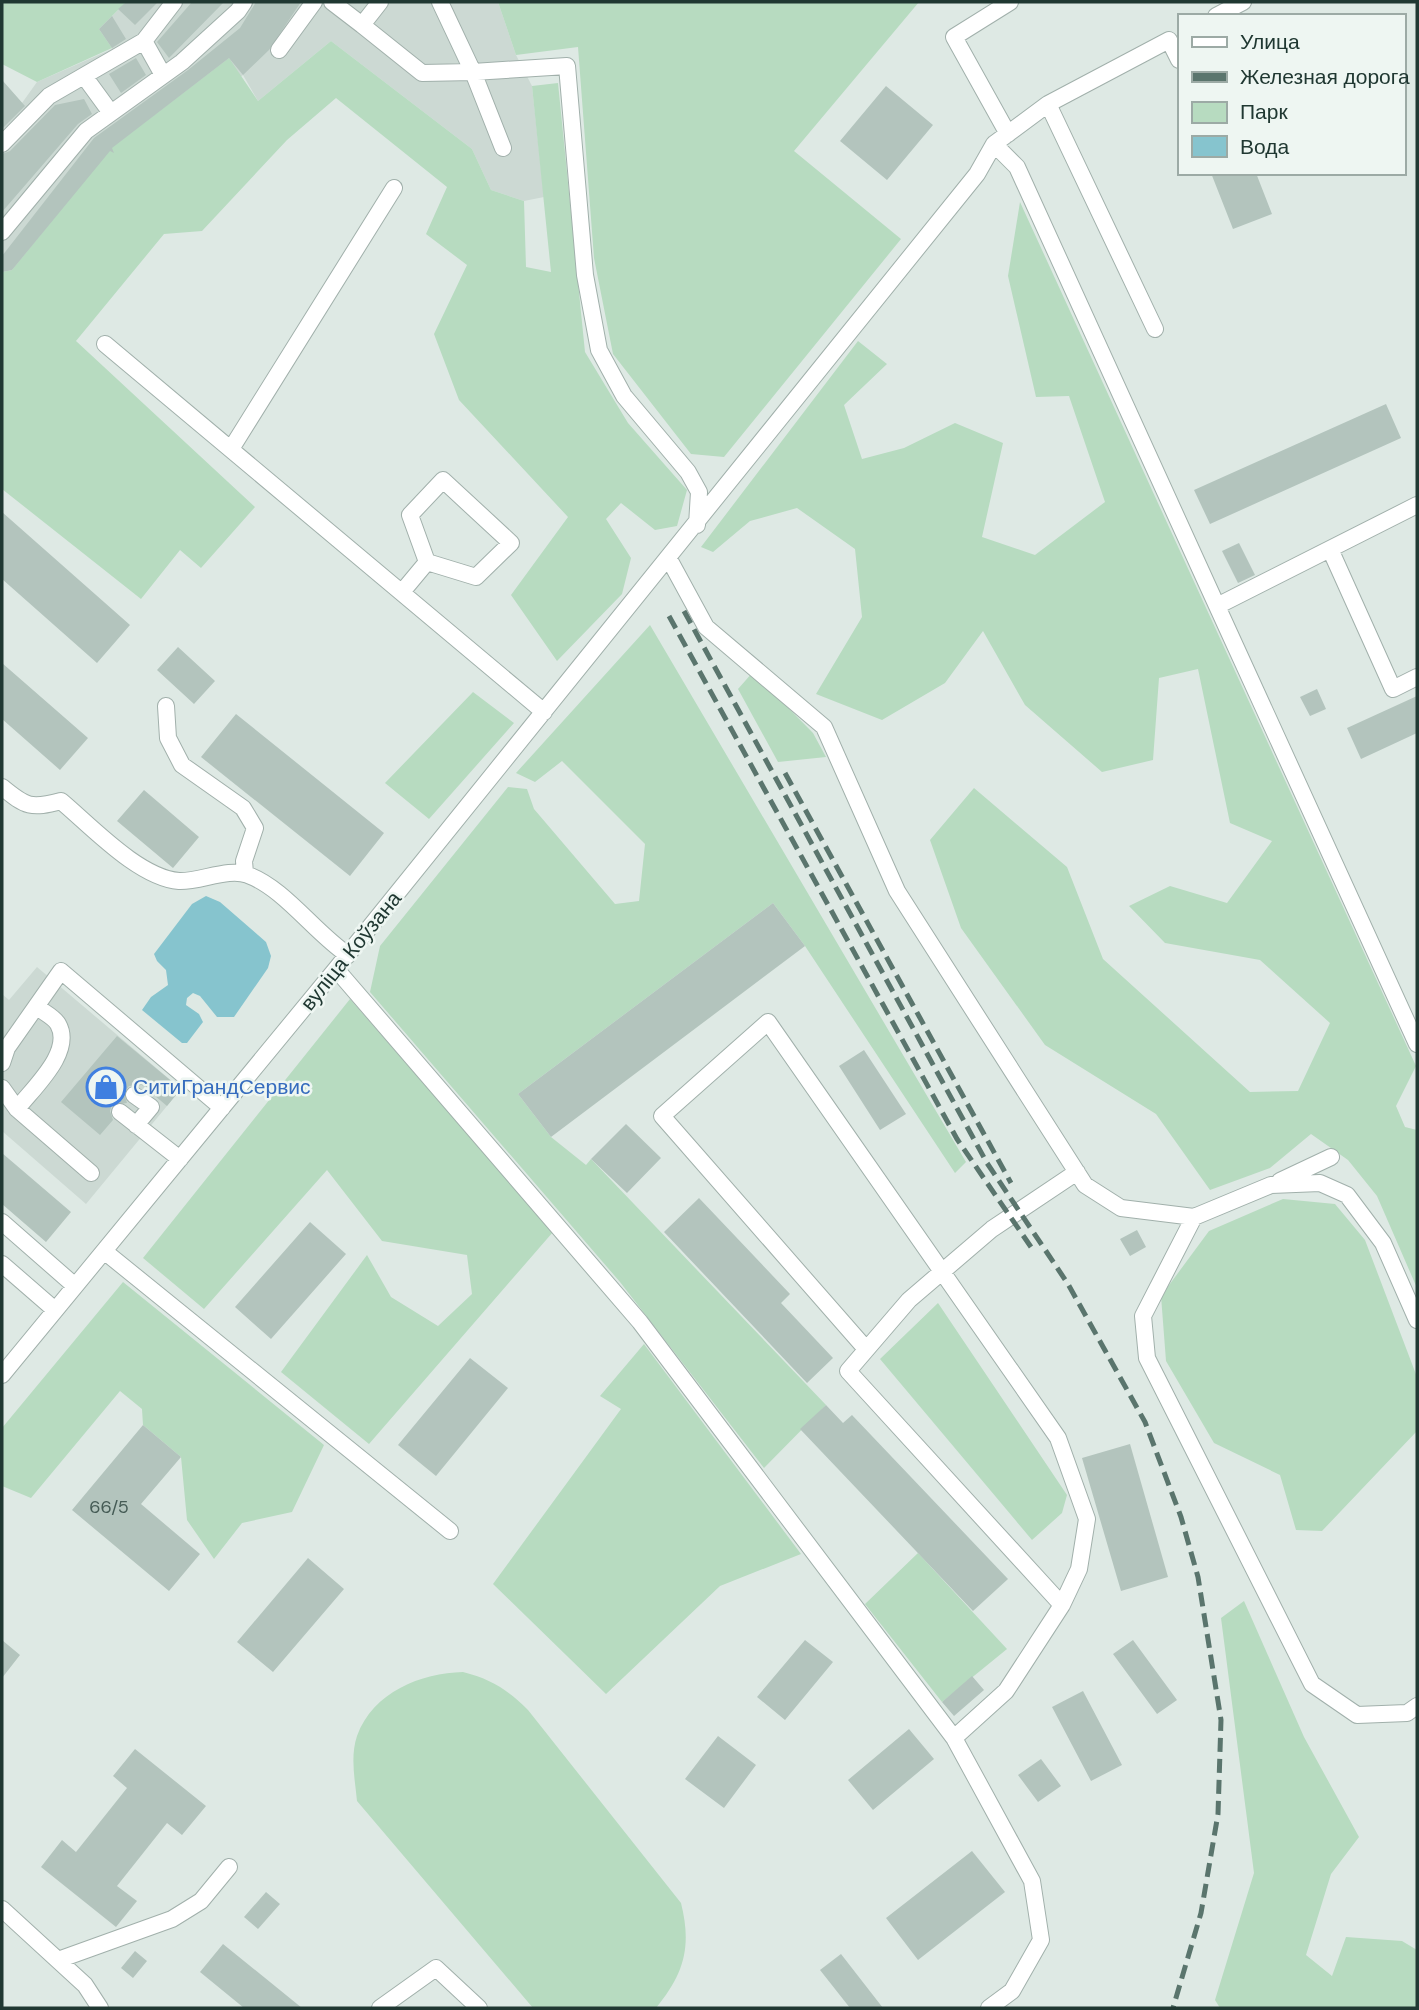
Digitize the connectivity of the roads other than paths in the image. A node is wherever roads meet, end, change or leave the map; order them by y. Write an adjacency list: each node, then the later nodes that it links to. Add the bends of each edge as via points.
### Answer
1 (174, 2): 12 (street)
2 (244, 2): 16 (street)
3 (314, 2): 13 (street)
4 (332, 2): 10 (street)
5 (380, 2): 10 (street)
6 (440, 2): 15 (street)
7 (1010, 2): 20 (street, via 954,37)
8 (1243, 2): 9 (street)
9 (1220, 14)
10 (362, 25): 15 (street, via 422,73)
11 (1174, 37): 14 (street); 18 (street)
12 (144, 41): 16 (street); 17 (street)
13 (279, 50)
14 (1178, 55)
15 (473, 72): 23 (street); 30 (street, via 567,66 584,275 599,350 624,396 688,472 698,492)
16 (163, 75): 19 (street)
17 (84, 76): 19 (street); 21 (street, via 49,96)
18 (1048, 104): 20 (street); 26 (street)
19 (111, 113): 25 (street, via 86,131)
20 (1008, 134): 22 (street)
21 (2, 144)
22 (994, 144): 30 (street, вуліца Коўзана, via 977,174); 35 (street, via 1017,167)
23 (502, 148)
24 (394, 188): 28 (street)
25 (2, 232)
26 (1155, 329)
27 (105, 344): 28 (street)
28 (231, 449): 34 (street)
29 (1417, 505): 31 (street)
30 (697, 525): 32 (street, вуліца Коўзана)
31 (1330, 549): 35 (street); 36 (street, via 1393,689)
32 (669, 559): 38 (street, вуліца Коўзана); 54 (street, via 706,627 824,727 897,891)
33 (427, 562): 33 (street, via 476,577 511,542 443,481 410,515); 34 (street)
34 (402, 593): 38 (street)
35 (1217, 606): 44 (street)
36 (1417, 677)
37 (166, 706): 40 (street, via 168,738 182,765 243,808 255,828 244,861)
38 (544, 712): 41 (street, вуліца Коўзана)
39 (2, 787): 40 (street, via 36,808 61,801 155,875 179,881)
40 (245, 873): 41 (street, via 263,882)
41 (348, 955): 42 (street, вуліца Коўзана)
42 (337, 969): 48 (street, вуліца Коўзана); 70 (street, via 640,1322)
43 (37, 1007): 45 (street, via 7,1048); 48 (street, via 61,971); 49 (street, via 57,1021 62,1049)
44 (1417, 1044)
45 (2, 1063)
46 (2, 1088): 49 (street)
47 (134, 1095): 51 (street, via 150,1107)
48 (222, 1108): 53 (street, вуліца Коўзана)
49 (17, 1109): 55 (street)
50 (120, 1112): 51 (street)
51 (136, 1125): 53 (street)
52 (1331, 1157): 56 (street)
53 (180, 1159): 59 (street, вуліца Коўзана)
54 (1077, 1172): 57 (street, via 1085,1185 1121,1208); 61 (street, via 992,1229)
55 (91, 1173)
56 (1271, 1185): 57 (street); 64 (street, via 1320,1183 1347,1195 1383,1243)
57 (1194, 1217): 69 (street, via 1143,1316 1147,1358 1312,1684 1357,1715 1407,1713)
58 (2, 1222): 62 (street)
59 (104, 1251): 62 (street, вуліца Коўзана); 67 (street)
60 (2, 1264): 63 (street)
61 (941, 1273): 65 (street, via 909,1300); 65 (street, via 768,1022 662,1116); 68 (street, via 1058,1438 1087,1519 1079,1569)
62 (75, 1286): 63 (street, вуліца Коўзана)
63 (55, 1310): 66 (street, вуліца Коўзана)
64 (1417, 1320)
65 (866, 1349): 68 (street, via 848,1371)
66 (2, 1375)
67 (450, 1531)
68 (1062, 1605): 70 (street, via 1006,1691)
69 (1417, 1706)
70 (954, 1738): 77 (street, via 1032,1881 1041,1940 1012,1991)
71 (229, 1867): 73 (street, via 201,1900 172,1919)
72 (2, 1909): 73 (street)
73 (58, 1960): 74 (street, via 85,1985)
74 (100, 2008)
75 (380, 2008): 76 (street, via 436,1968)
76 (479, 2008)
77 (989, 2008)

